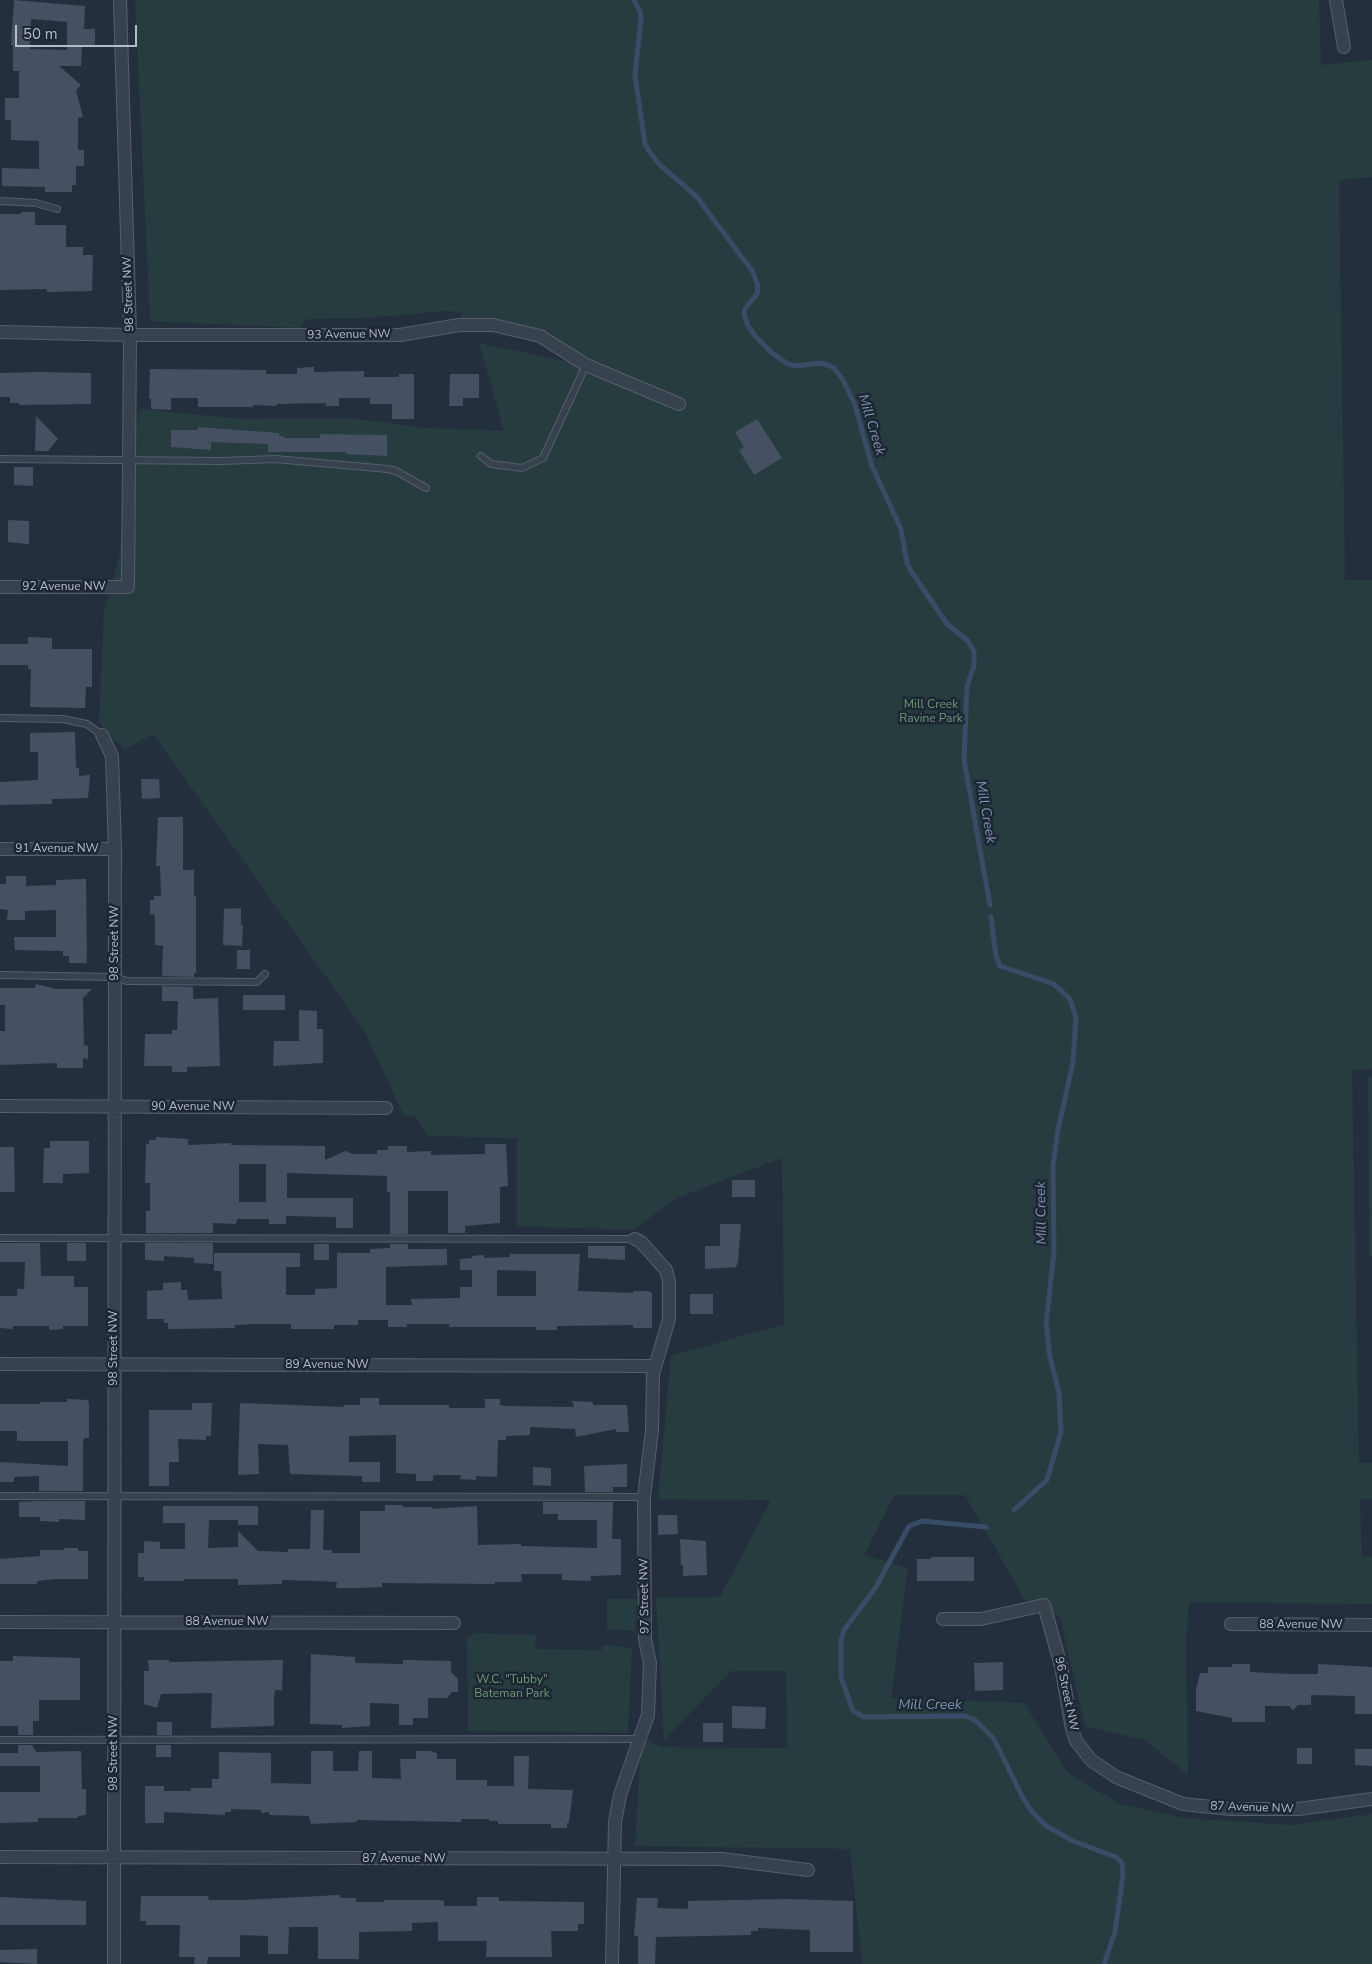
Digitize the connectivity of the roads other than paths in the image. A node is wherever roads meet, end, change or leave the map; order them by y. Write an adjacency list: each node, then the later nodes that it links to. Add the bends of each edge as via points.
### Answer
1 (120, 0): 7 (street, 98 Street NW)
2 (1336, 0): 3 (street)
3 (1344, 46)
4 (0, 201): 5 (lane, via 36,203)
5 (57, 209)
6 (0, 332): 7 (street, 93 Avenue NW)
7 (130, 335): 8 (street, 93 Avenue NW, via 400,335 459,325 493,325 540,336); 12 (street, 98 Street NW)
8 (586, 366): 9 (street, 93 Avenue NW); 10 (lane, via 543,458 522,468 491,464)
9 (679, 404)
10 (481, 456)
11 (0, 459): 12 (lane)
12 (128, 460): 13 (lane, via 275,460 388,469); 15 (street, 98 Street NW)
13 (426, 488)
14 (0, 587): 15 (street, 92 Avenue NW)
15 (128, 587)
16 (0, 718): 17 (lane, via 63,719 87,724)
17 (102, 735): 19 (street, 98 Street NW, via 112,756)
18 (0, 849): 19 (street, 91 Avenue NW)
19 (115, 849): 22 (street, 98 Street NW)
20 (265, 974): 22 (lane, via 257,982 127,981)
21 (0, 975): 22 (lane)
22 (115, 977): 24 (street, 98 Street NW)
23 (0, 1106): 24 (street, 90 Avenue NW)
24 (115, 1107): 25 (street, 90 Avenue NW); 27 (street, 98 Street NW)
25 (386, 1108)
26 (0, 1238): 27 (lane)
27 (114, 1238): 28 (lane); 30 (street, 98 Street NW)
28 (635, 1239): 31 (street, 97 Street NW, via 662,1264 669,1281 668,1325)
29 (0, 1364): 30 (street, 89 Avenue NW)
30 (114, 1364): 31 (street, 89 Avenue NW); 33 (street, 98 Street NW)
31 (654, 1366): 34 (street, 97 Street NW, via 652,1430)
32 (0, 1496): 33 (lane)
33 (114, 1497): 34 (lane); 37 (street, 98 Street NW)
34 (644, 1497): 41 (street, 97 Street NW, via 645,1639 650,1663 648,1715)
35 (943, 1619): 44 (street, 96 Street NW, via 980,1619 1044,1605 1061,1666 1076,1741 1083,1752 1102,1768)
36 (0, 1622): 37 (street, 88 Avenue NW)
37 (114, 1622): 38 (street, 88 Avenue NW); 42 (street, 98 Street NW)
38 (454, 1623)
39 (1231, 1624): 40 (street, 88 Avenue NW)
40 (1372, 1625)
41 (641, 1738): 42 (lane); 48 (street, 97 Street NW, via 617,1807)
42 (114, 1739): 43 (lane); 47 (street, 98 Street NW)
43 (0, 1740)
44 (1134, 1785): 45 (street, 87 Avenue NW, via 1183,1804 1231,1809 1299,1809)
45 (1372, 1799)
46 (0, 1857): 47 (street, 87 Avenue NW)
47 (114, 1858): 48 (street, 87 Avenue NW); 50 (street, 98 Street NW)
48 (614, 1860): 49 (street, 87 Avenue NW, via 730,1860); 51 (street, 97 Street NW)
49 (808, 1870)
50 (114, 1964)
51 (612, 1964)

